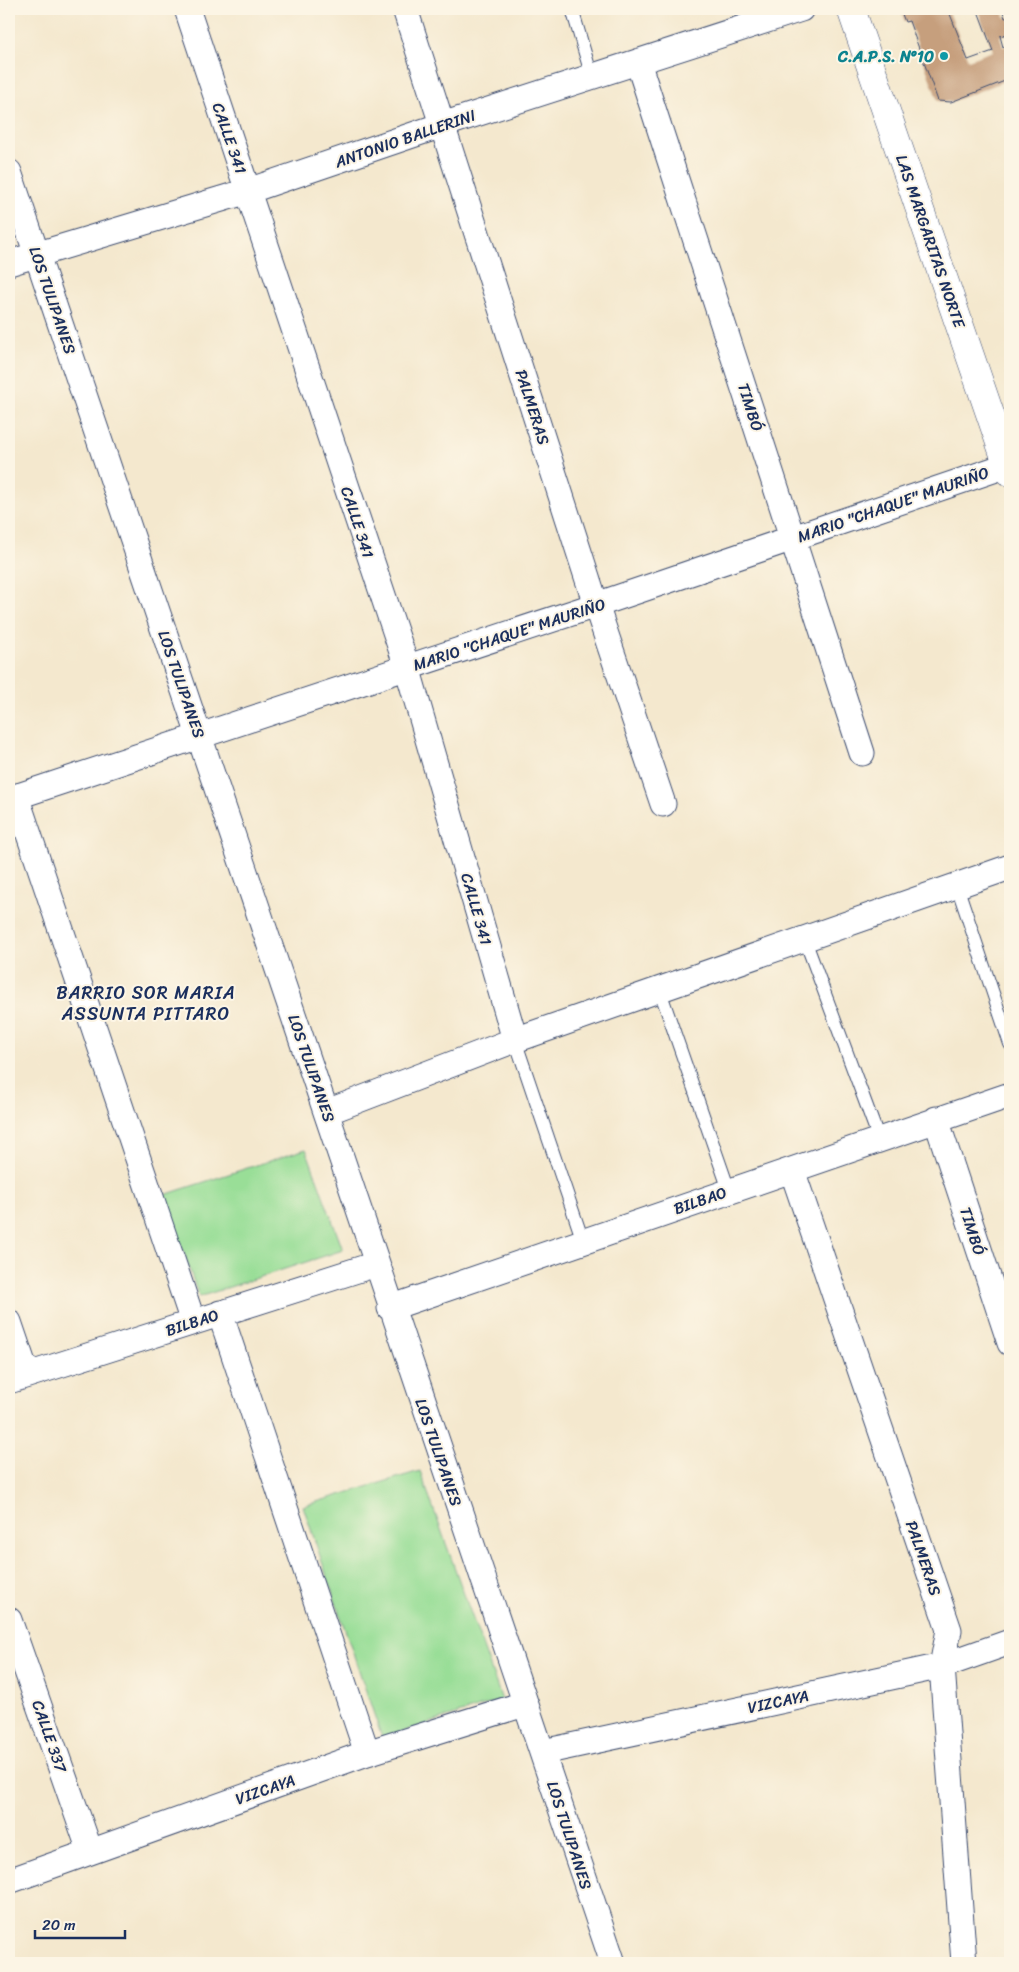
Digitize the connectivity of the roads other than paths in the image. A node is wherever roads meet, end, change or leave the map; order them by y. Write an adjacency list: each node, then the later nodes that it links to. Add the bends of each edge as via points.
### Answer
1 (187, 9): 10 (street, CALLE 341)
2 (405, 9): 8 (street, PALMERAS)
3 (572, 9): 7 (lane)
4 (801, 9): 6 (street, ANTONIO BALLERINI)
5 (852, 9): 13 (street, LAS MARGARITAS NORTE)
6 (638, 62): 7 (street, ANTONIO BALLERINI); 14 (street, TIMBÓ)
7 (592, 77): 8 (street, ANTONIO BALLERINI)
8 (442, 125): 10 (street, ANTONIO BALLERINI); 15 (street, PALMERAS)
9 (9, 172): 11 (street, LOS TULIPANES)
10 (248, 191): 11 (street, ANTONIO BALLERINI); 16 (street, CALLE 341)
11 (37, 253): 12 (street, ANTONIO BALLERINI); 17 (street, LOS TULIPANES)
12 (9, 263)
13 (1009, 468): 14 (street, MARIO "CHAQUE" MAURIÑO)
14 (794, 538): 15 (street, MARIO "CHAQUE" MAURIÑO); 18 (street, TIMBÓ)
15 (596, 605): 16 (street, MARIO "CHAQUE" MAURIÑO); 20 (street, PALMERAS)
16 (407, 667): 17 (street, MARIO "CHAQUE" MAURIÑO); 25 (street, CALLE 341)
17 (199, 735): 19 (street, MARIO "CHAQUE" MAURIÑO); 28 (street, LOS TULIPANES)
18 (862, 753)
19 (12, 798): 38 (street)
20 (663, 804)
21 (1010, 868): 22 (street)
22 (956, 886): 23 (street); 26 (lane)
23 (805, 940): 24 (street); 30 (lane)
24 (660, 991): 25 (street); 32 (lane)
25 (515, 1040): 28 (street); 33 (lane)
26 (1010, 1044)
27 (1010, 1095): 29 (street, BILBAO)
28 (327, 1112): 34 (street, LOS TULIPANES)
29 (936, 1119): 30 (street, BILBAO); 39 (street, TIMBÓ)
30 (879, 1139): 31 (street, BILBAO)
31 (792, 1170): 32 (street, BILBAO); 43 (street, PALMERAS, via 949,1630)
32 (729, 1190): 33 (street, BILBAO)
33 (584, 1241): 35 (street, BILBAO)
34 (376, 1264): 35 (street, LOS TULIPANES); 36 (street, BILBAO)
35 (390, 1308): 44 (street, LOS TULIPANES)
36 (220, 1313): 38 (street, BILBAO); 46 (street)
37 (9, 1322): 40 (street)
38 (193, 1322): 40 (street, BILBAO)
39 (1010, 1343)
40 (18, 1378)
41 (9, 1620): 47 (street, CALLE 337)
42 (1010, 1642): 43 (street, VIZCAYA)
43 (942, 1666): 45 (street, VIZCAYA); 50 (street, PALMERAS)
44 (524, 1704): 45 (street, LOS TULIPANES); 46 (street, VIZCAYA)
45 (543, 1752): 49 (street, LOS TULIPANES)
46 (367, 1753): 47 (street, VIZCAYA)
47 (90, 1851): 48 (street, VIZCAYA)
48 (9, 1881)
49 (613, 1963)
50 (964, 1963)

